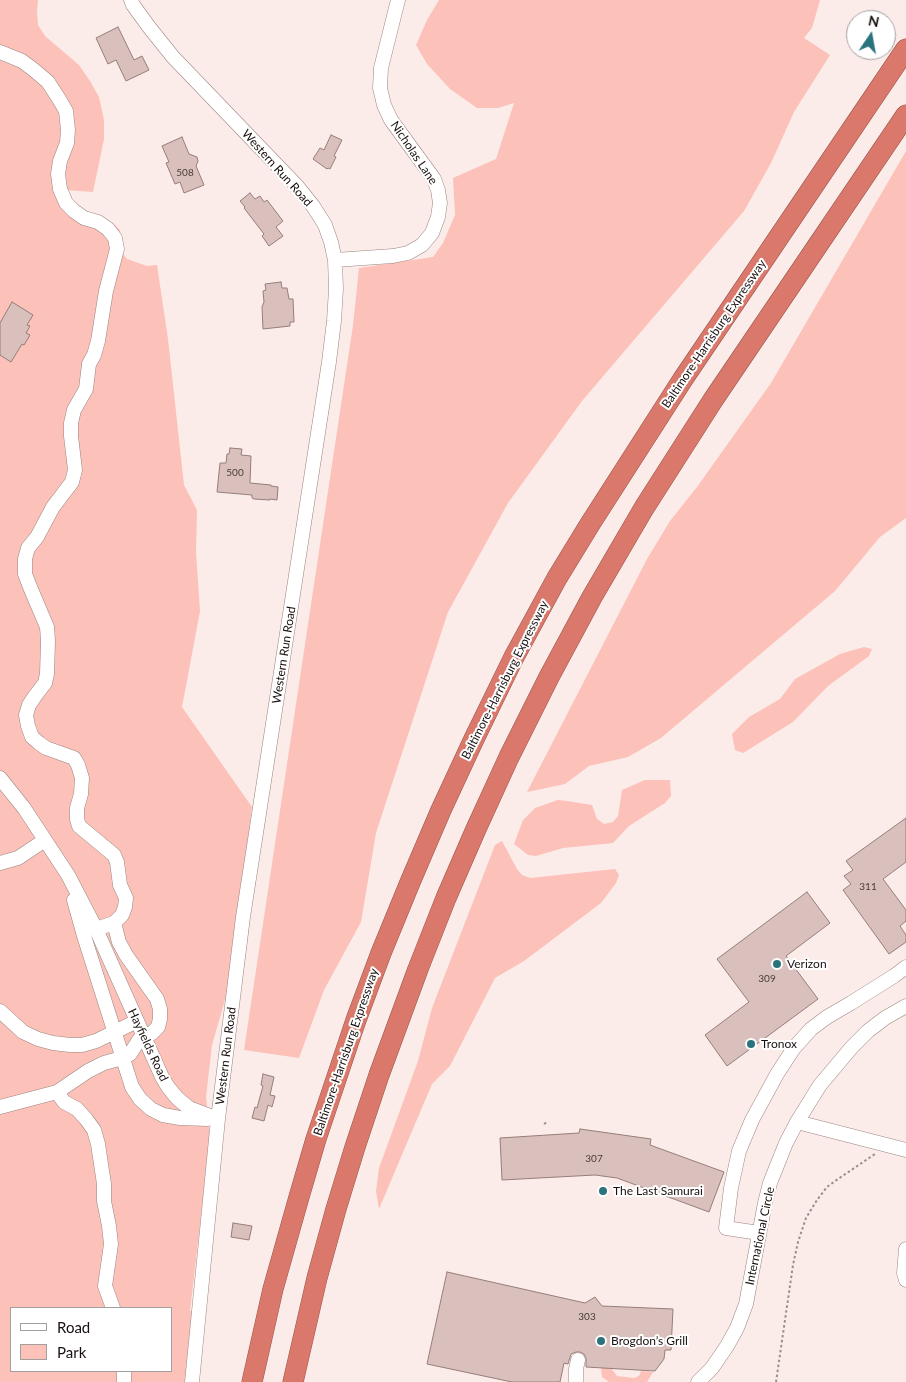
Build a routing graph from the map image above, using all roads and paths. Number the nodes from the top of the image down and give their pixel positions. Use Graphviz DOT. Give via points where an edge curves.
graph roads {
  1 [pos="131,0"];
  2 [pos="398,0"];
  3 [pos="906,49"];
  4 [pos="0,52"];
  5 [pos="906,115"];
  6 [pos="335,260"];
  7 [pos="0,778"];
  8 [pos="45,840"];
  9 [pos="0,863"];
  10 [pos="68,875"];
  11 [pos="114,923"];
  12 [pos="96,929"];
  13 [pos="906,967"];
  14 [pos="906,1006"];
  15 [pos="0,1011"];
  16 [pos="137,1021"];
  17 [pos="114,1032"];
  18 [pos="144,1037"];
  19 [pos="122,1058"];
  20 [pos="56,1092"];
  21 [pos="0,1107"];
  22 [pos="218,1119"];
  23 [pos="547,1122"];
  24 [pos="797,1122"];
  25 [pos="544,1124"];
  26 [pos="884,1145"];
  27 [pos="906,1150"];
  28 [pos="759,1233"];
  29 [pos="906,1249"];
  30 [pos="906,1280"];
  31 [pos="113,1307"];
  32 [pos="578,1360"];
  33 [pos="192,1382"];
  34 [pos="252,1382"];
  35 [pos="293,1382"];
  36 [pos="576,1382"];
  37 [pos="698,1382"];
  38 [pos="776,1382"];
  1 -- 6 [label="street, Western Run Road" via="172,57 313,206 325,225"];
  2 -- 6 [label="street, Nicholas Lane" via="381,68 380,88 391,120 434,179 440,203 438,217 422,245 408,253"];
  3 -- 34 [label="highway, Baltimore-Harrisburg Expressway" via="683,379 590,524 519,648 474,739 411,880 356,1020 298,1197"];
  4 -- 11 [label="street" via="34,70 59,98 66,112 68,130 58,174 60,189 74,211 108,229 115,238 117,249 98,341 88,364 86,389 74,410 71,423 76,470 72,482 28,548 25,559 25,574 47,626 48,641 48,674 29,705 26,715 28,726 32,737 39,743 74,758 78,765 82,778 77,814 79,826 114,855 126,898 122,915"];
  5 -- 35 [label="highway" via="644,508 592,597 510,757 446,898 379,1075 336,1209"];
  6 -- 22 [label="street, Western Run Road" via="336,289 329,362 244,916"];
  7 -- 8 [label="street, Hayfields Road"];
  8 -- 9 [label="street" via="18,858"];
  8 -- 10 [label="street, Hayfields Road"];
  10 -- 12 [label="street, Hayfields Road"];
  10 -- 17 [label="street, Hayfields Road"];
  11 -- 12 [label="street"];
  11 -- 18 [label="street" via="126,955 158,1000 158,1027"];
  12 -- 16 [label="street, Hayfields Road"];
  13 -- 28 [label="street" via="811,1030 777,1074 739,1151 726,1228"];
  14 -- 24 [label="street, International Circle" via="885,1018 852,1047 820,1085"];
  15 -- 17 [label="street" via="23,1032 53,1043 82,1045"];
  16 -- 17 [label="street"];
  16 -- 18 [label="street, Hayfields Road"];
  17 -- 19 [label="street, Hayfields Road"];
  18 -- 19 [label="street" via="138,1040 130,1054"];
  18 -- 22 [label="street, Hayfields Road" via="162,1077 177,1098 189,1108"];
  19 -- 20 [label="street" via="88,1071"];
  19 -- 22 [label="street, Hayfields Road" via="132,1087 151,1109 180,1118"];
  20 -- 21 [label="street"];
  20 -- 31 [label="street" via="86,1119 98,1144 111,1244 105,1286"];
  22 -- 33 [label="street, Western Run Road"];
  23 -- 25 [label="path"];
  24 -- 26 [label="street"];
  24 -- 28 [label="street, International Circle" via="770,1183"];
  26 -- 27 [label="street"];
  26 -- 38 [label="path" via="827,1187 806,1218 793,1265"];
  28 -- 37 [label="street, International Circle" via="746,1304 726,1346"];
  29 -- 30 [label="street"];
  32 -- 36 [label="street"];
}
